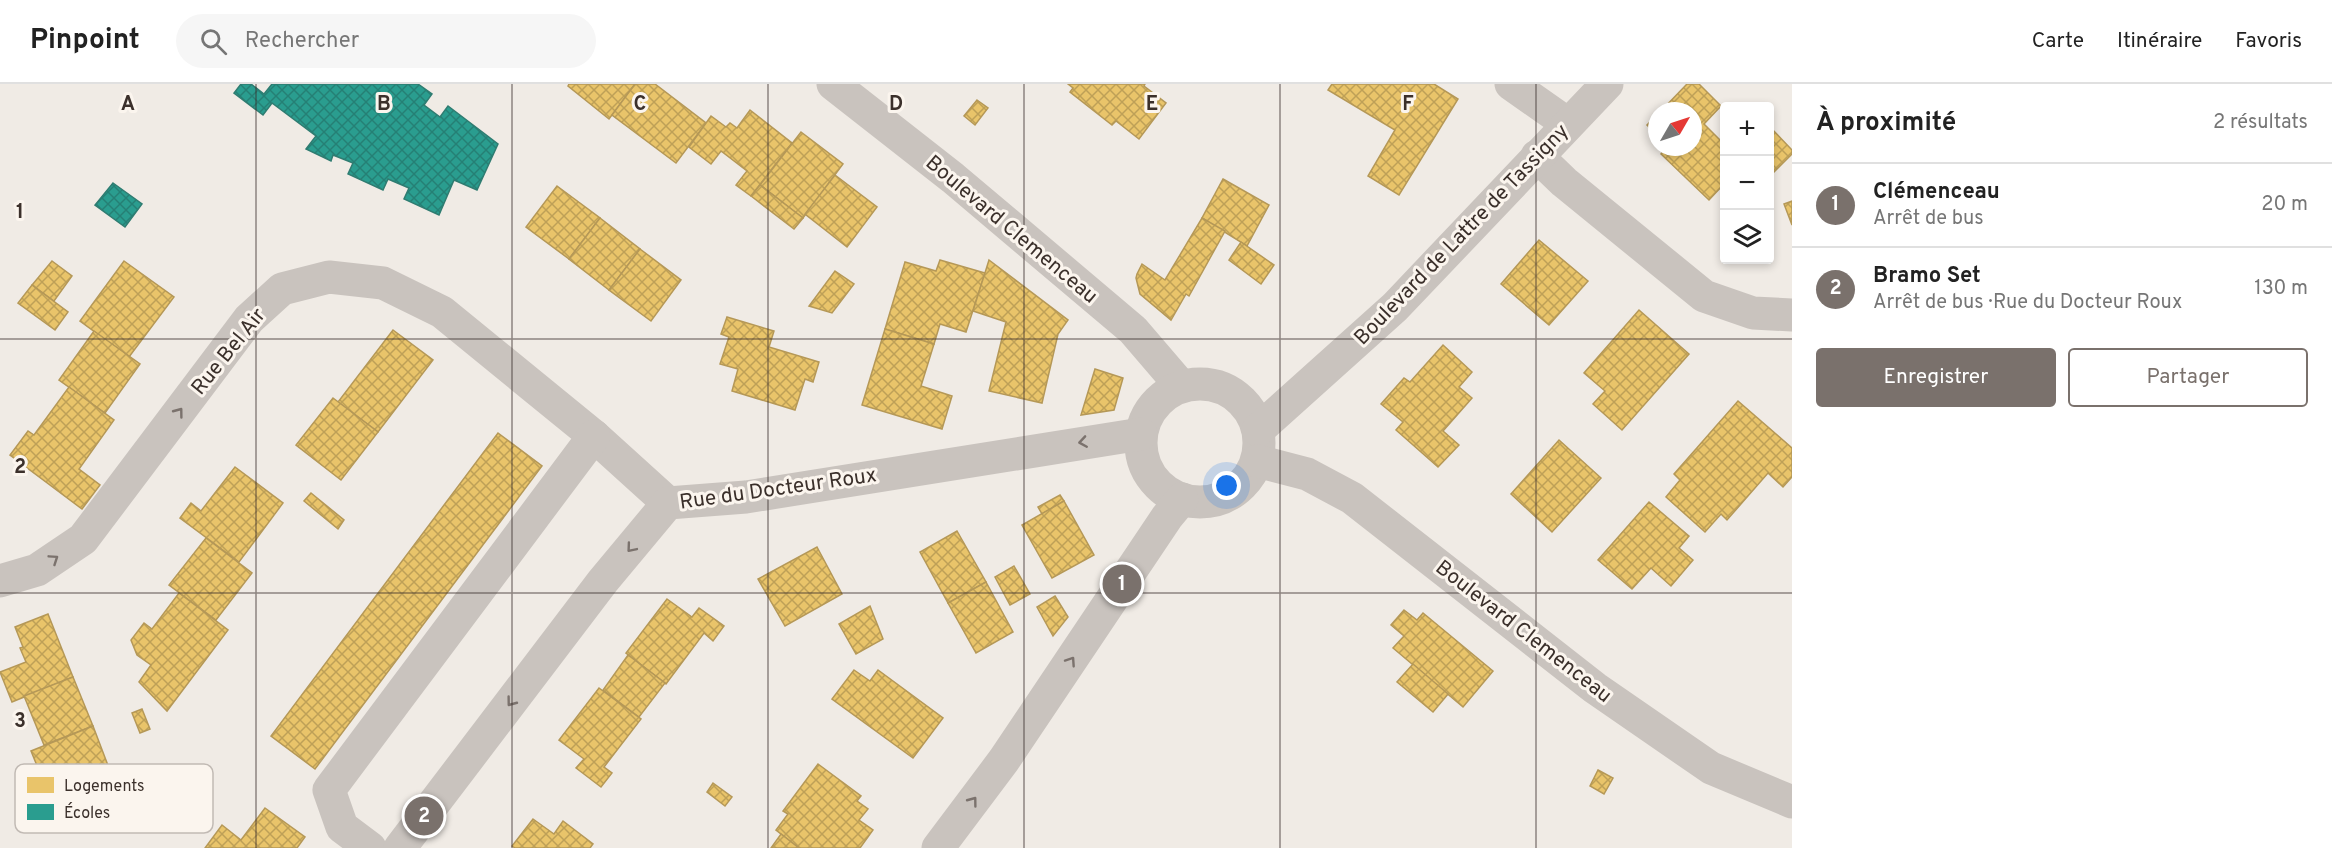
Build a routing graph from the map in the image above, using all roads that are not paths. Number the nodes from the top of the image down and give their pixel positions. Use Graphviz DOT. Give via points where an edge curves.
graph roads {
  1 [pos="832,84"];
  2 [pos="1511,84"];
  3 [pos="1607,84"];
  4 [pos="1568,124"];
  5 [pos="1537,156"];
  6 [pos="1792,315"];
  7 [pos="1181,386"];
  8 [pos="1141,434"];
  9 [pos="594,436"];
  10 [pos="1257,446"];
  11 [pos="1182,499"];
  12 [pos="668,503"];
  13 [pos="0,581"];
  14 [pos="1792,802"];
  15 [pos="370,848"];
  16 [pos="400,848"];
  17 [pos="938,848"];
  1 -- 7 [label="street, Boulevard Clemenceau" via="953,178 1133,330"];
  2 -- 4 [label="street"];
  3 -- 4 [label="street, Boulevard de Lattre de Tassigny"];
  4 -- 5 [label="street, Boulevard de Lattre de Tassigny"];
  5 -- 6 [label="street" via="1704,296 1753,313"];
  5 -- 10 [label="street, Boulevard de Lattre de Tassigny" via="1395,308"];
  7 -- 8 [label="street" via="1162,396 1148,413"];
  7 -- 10 [label="street" via="1201,382 1238,396 1251,411"];
  8 -- 11 [label="street" via="1142,454 1149,473 1163,489"];
  8 -- 12 [label="street, Rue du Docteur Roux, one-way" via="746,497"];
  9 -- 12 [label="street, Rue Bel Air"];
  13 -- 9 [label="street, Rue Bel Air, one-way" via="38,570 83,539 249,319 282,289 329,277 383,284 442,312"];
  9 -- 15 [label="street" via="329,790 342,827"];
  10 -- 11 [label="street" via="1240,487 1212,501"];
  10 -- 14 [label="street, Boulevard Clemenceau" via="1352,498 1595,688 1711,768"];
  17 -- 11 [label="street, one-way" via="1004,759"];
  12 -- 16 [label="street, Rue du Docteur Roux, one-way" via="603,581"];
}
